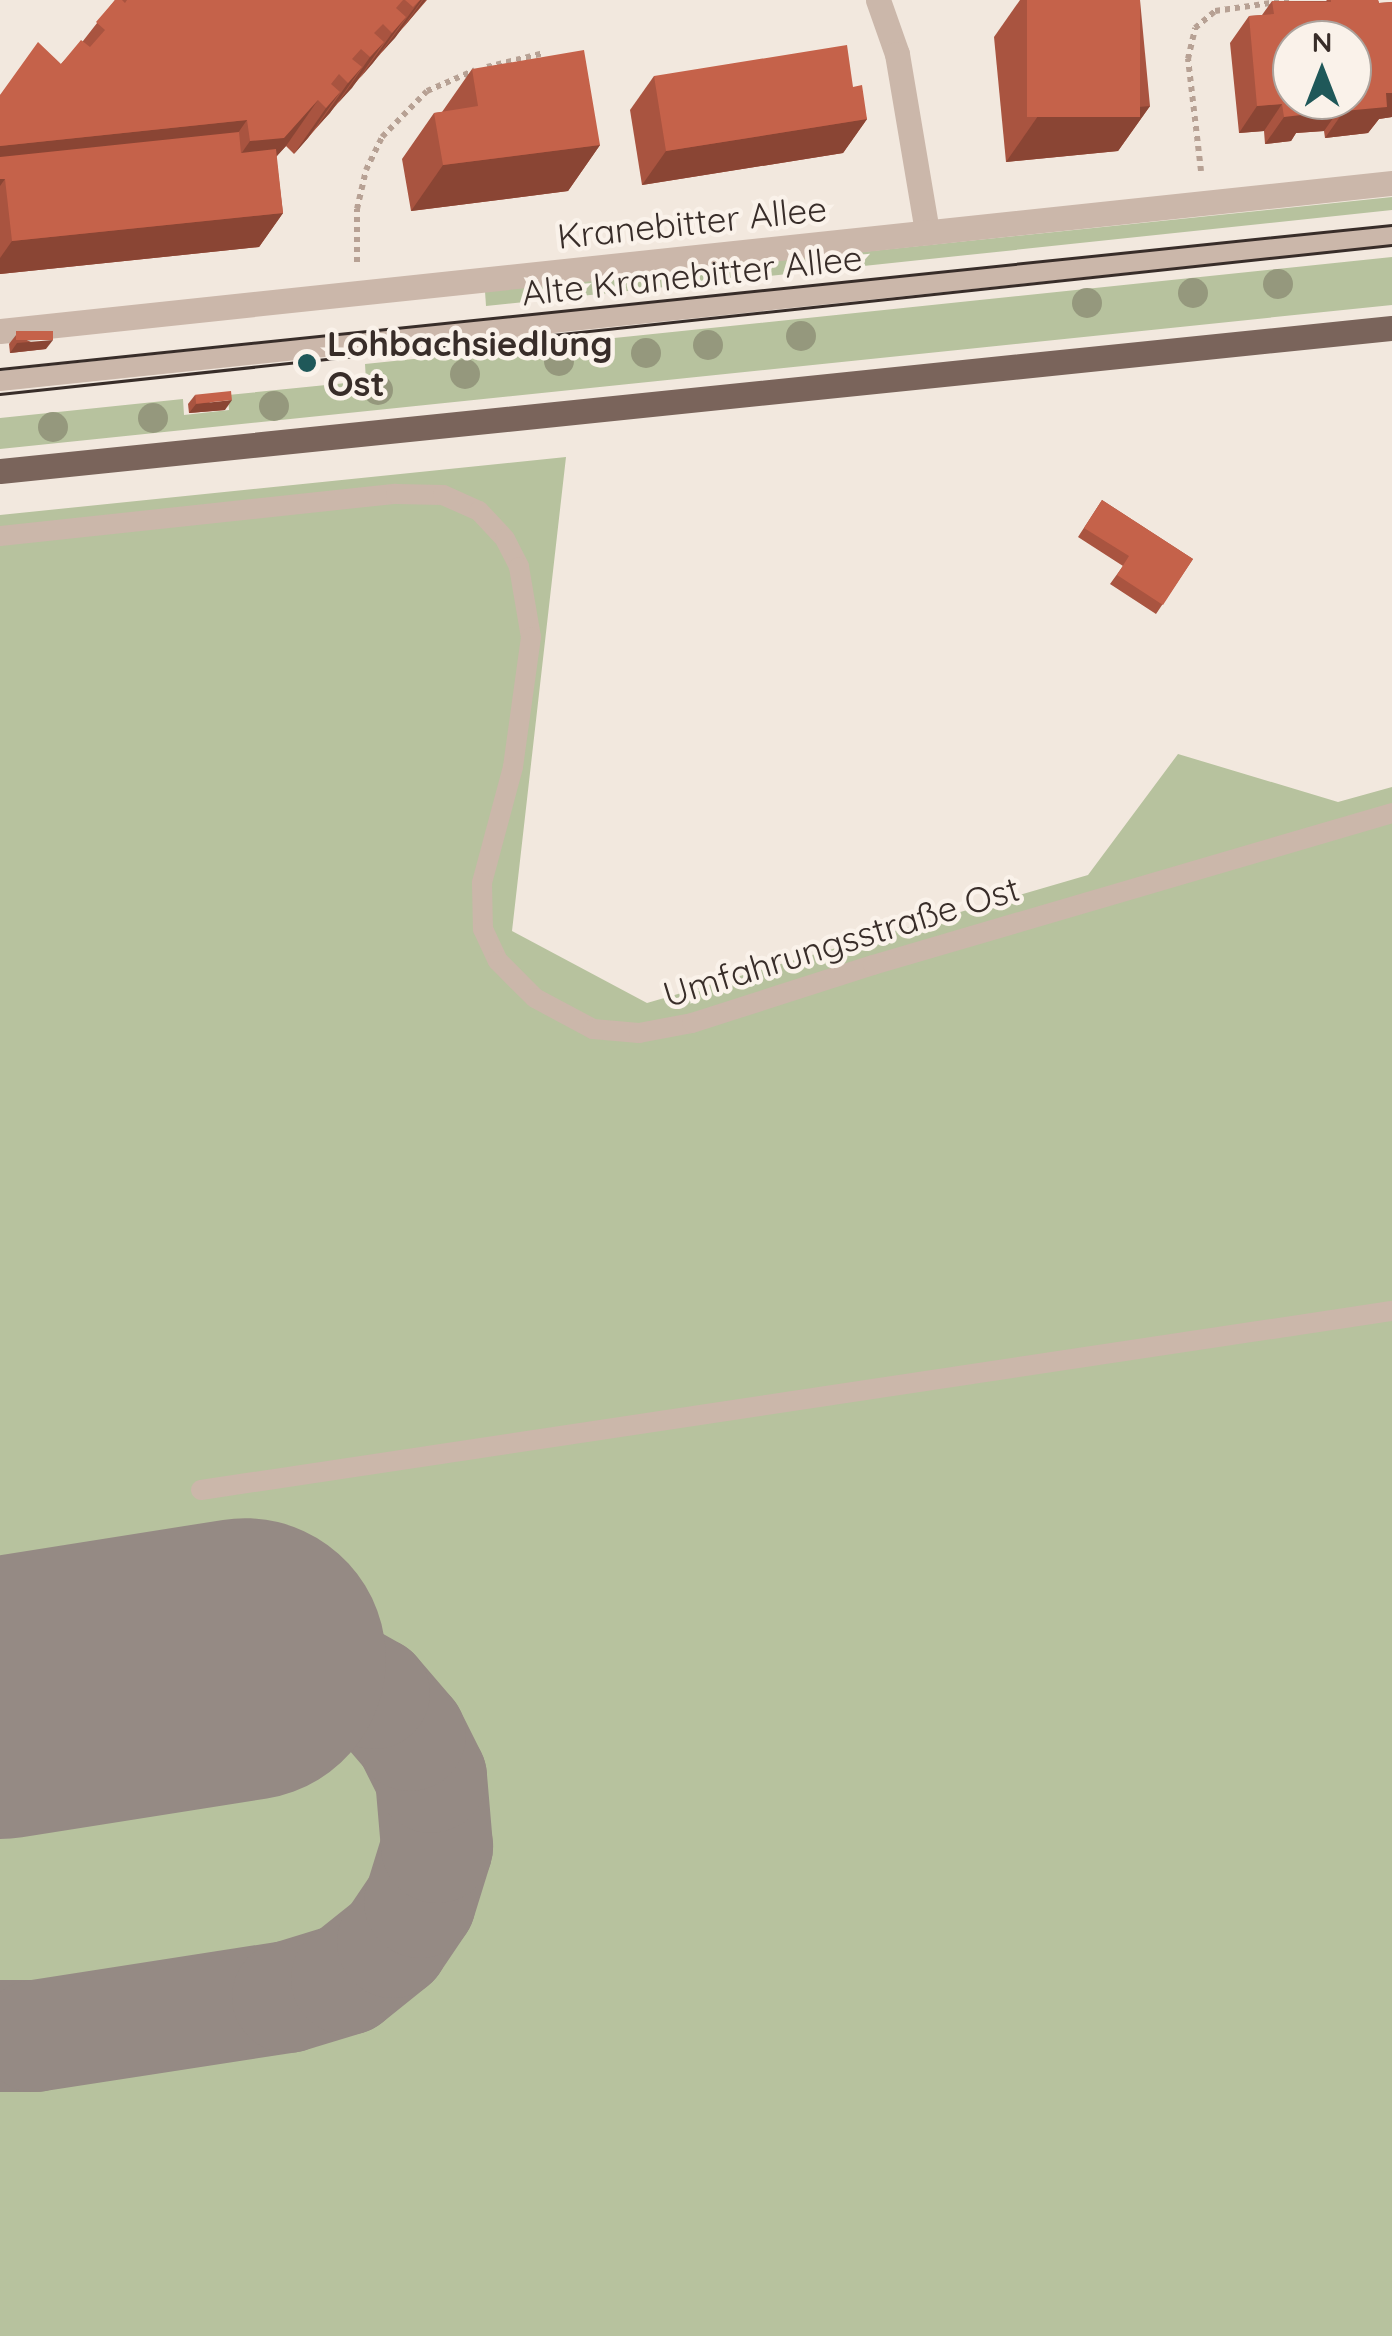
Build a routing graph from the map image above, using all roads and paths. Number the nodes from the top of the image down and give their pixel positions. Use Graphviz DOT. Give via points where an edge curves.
graph roads {
  1 [pos="878,0"];
  2 [pos="1291,0"];
  3 [pos="544,53"];
  4 [pos="1392,182"];
  5 [pos="1204,202"];
  6 [pos="927,232"];
  7 [pos="1392,235"];
  8 [pos="359,292"];
  9 [pos="1392,328"];
  10 [pos="0,331"];
  11 [pos="0,381"];
  12 [pos="0,471"];
  13 [pos="0,536"];
  14 [pos="1392,813"];
  15 [pos="1392,1311"];
  16 [pos="201,1490"];
  1 -- 6 [label="street" via="896,54"];
  2 -- 5 [label="path" via="1215,11 1190,37"];
  3 -- 8 [label="path" via="456,75 394,121 374,151 361,190"];
  4 -- 5 [label="street, Kranebitter Allee"];
  5 -- 6 [label="street, Kranebitter Allee"];
  6 -- 8 [label="street, Kranebitter Allee"];
  7 -- 11 [label="lane, Alte Kranebitter Allee"];
  8 -- 10 [label="street, Kranebitter Allee"];
  9 -- 12 [label="main road"];
  13 -- 14 [label="lane, Umfahrungsstraße Ost" via="423,492 479,511 505,538 519,567 531,637 513,767 482,883 483,929 498,961 536,998 593,1029 639,1033 692,1023"];
  15 -- 16 [label="lane"];
}
